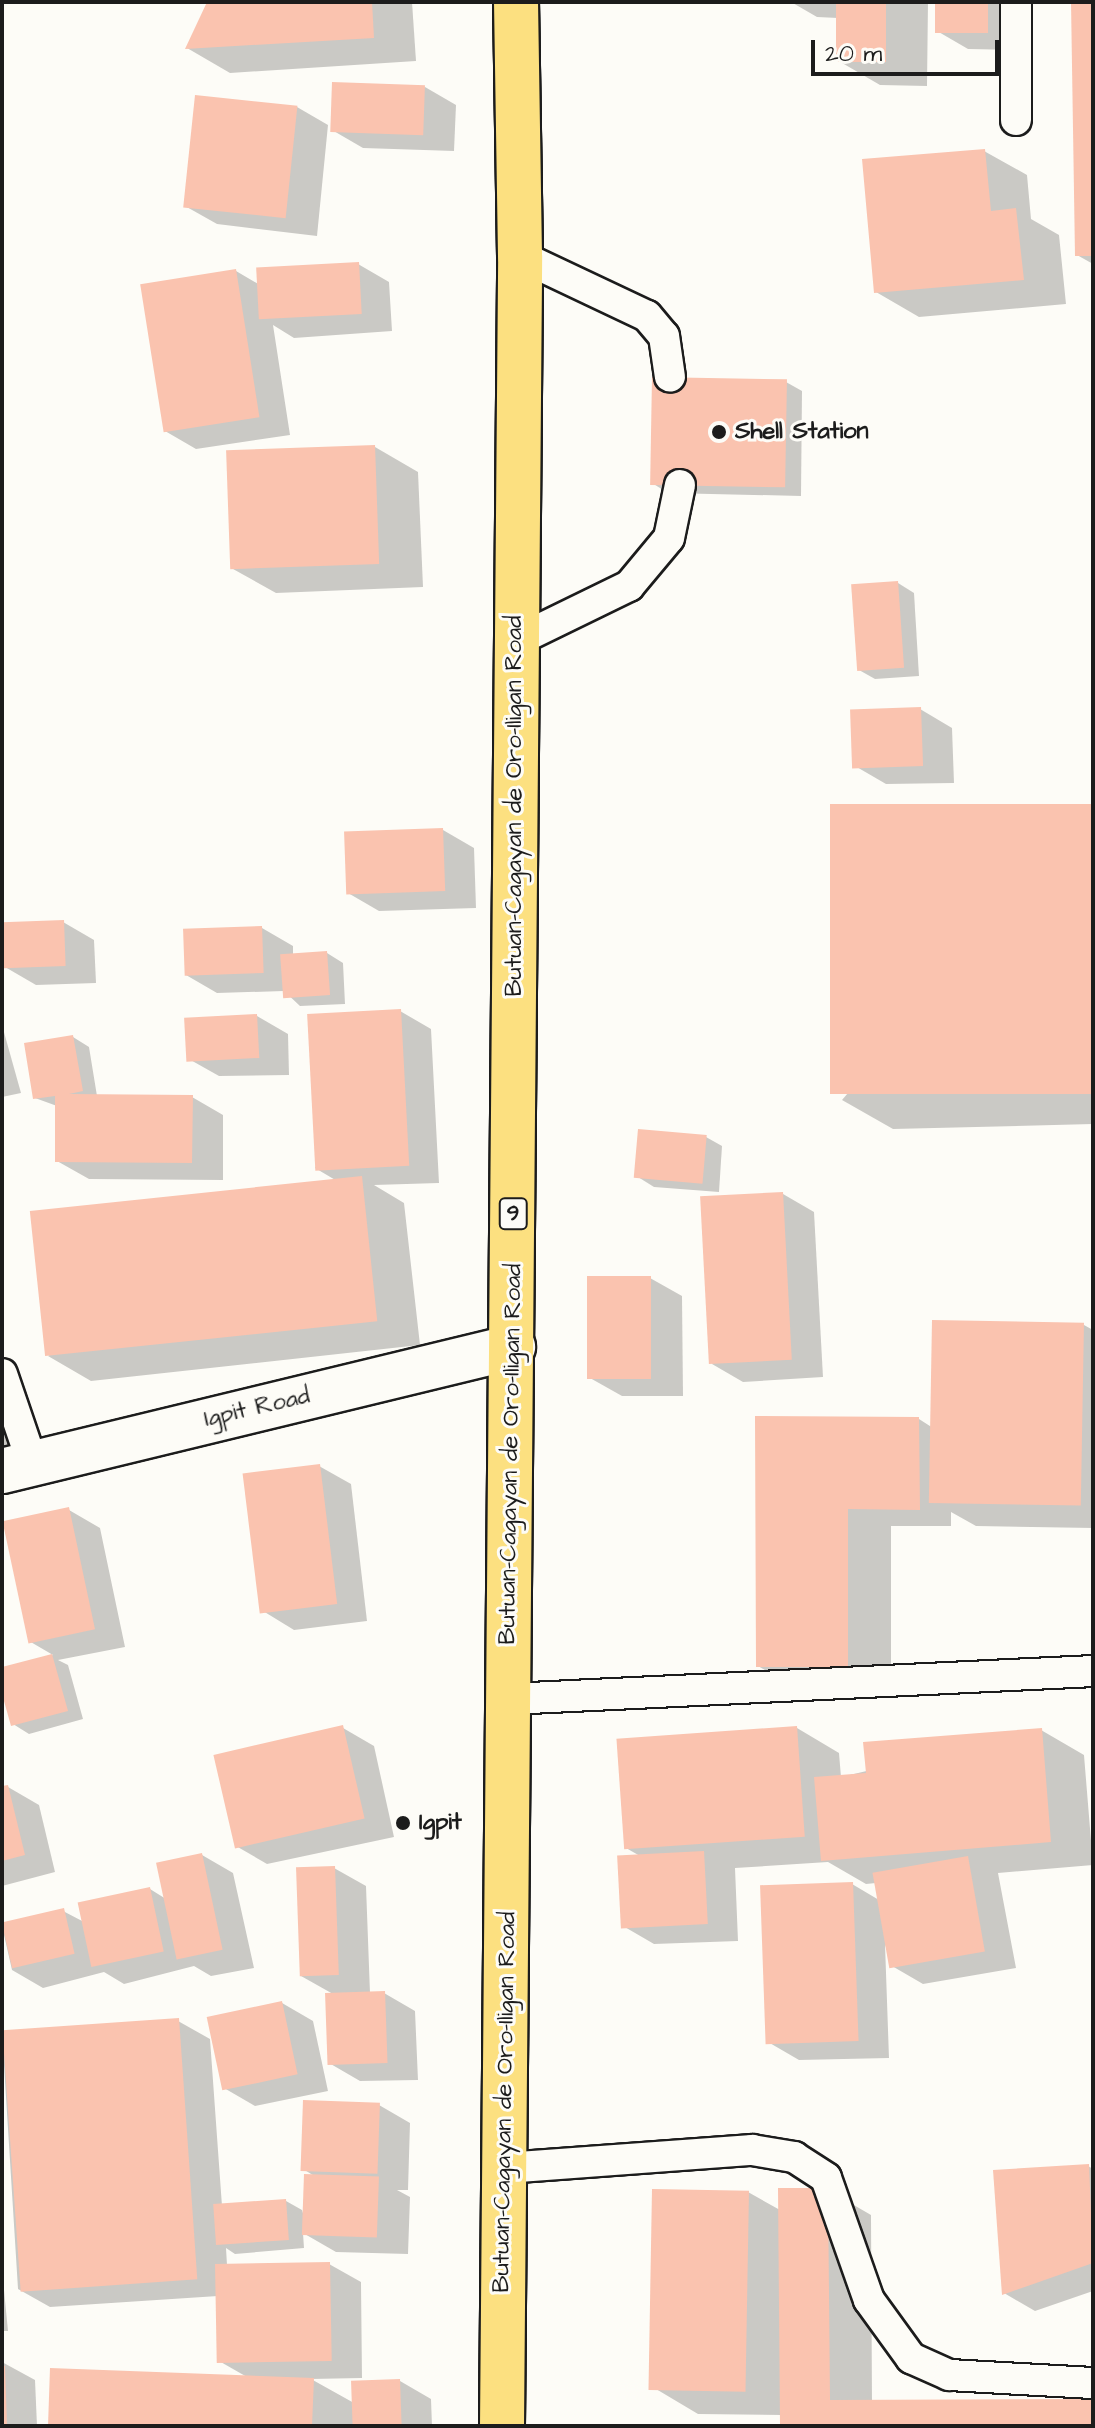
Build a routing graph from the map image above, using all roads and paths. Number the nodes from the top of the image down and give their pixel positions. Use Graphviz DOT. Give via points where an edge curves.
graph roads {
  1 [pos="516,2"];
  2 [pos="1016,2"];
  3 [pos="1016,120"];
  4 [pos="520,256"];
  5 [pos="670,377"];
  6 [pos="680,485"];
  7 [pos="516,641"];
  8 [pos="513,1347"];
  9 [pos="2,1374"];
  10 [pos="17,1467"];
  11 [pos="1093,1671"];
  12 [pos="509,1699"];
  13 [pos="505,2168"];
  14 [pos="1093,2383"];
  15 [pos="502,2426"];
  1 -- 4 [label="highway, Butuan-Cagayan de Oro-Iligan Road / 9"];
  2 -- 3 [label="lane"];
  4 -- 5 [label="lane" via="647,316 664,336"];
  4 -- 7 [label="highway, Butuan-Cagayan de Oro-Iligan Road / 9"];
  6 -- 7 [label="lane" via="669,538 629,586"];
  7 -- 8 [label="highway, Butuan-Cagayan de Oro-Iligan Road / 9"];
  8 -- 10 [label="street, Igpit Road"];
  8 -- 12 [label="highway, Butuan-Cagayan de Oro-Iligan Road / 9"];
  9 -- 10 [label="lane"];
  11 -- 12 [label="lane"];
  12 -- 13 [label="highway, Butuan-Cagayan de Oro-Iligan Road / 9"];
  13 -- 14 [label="lane" via="752,2150 794,2157 826,2178 869,2300 911,2358 949,2375"];
  13 -- 15 [label="highway, Butuan-Cagayan de Oro-Iligan Road / 9"];
}
